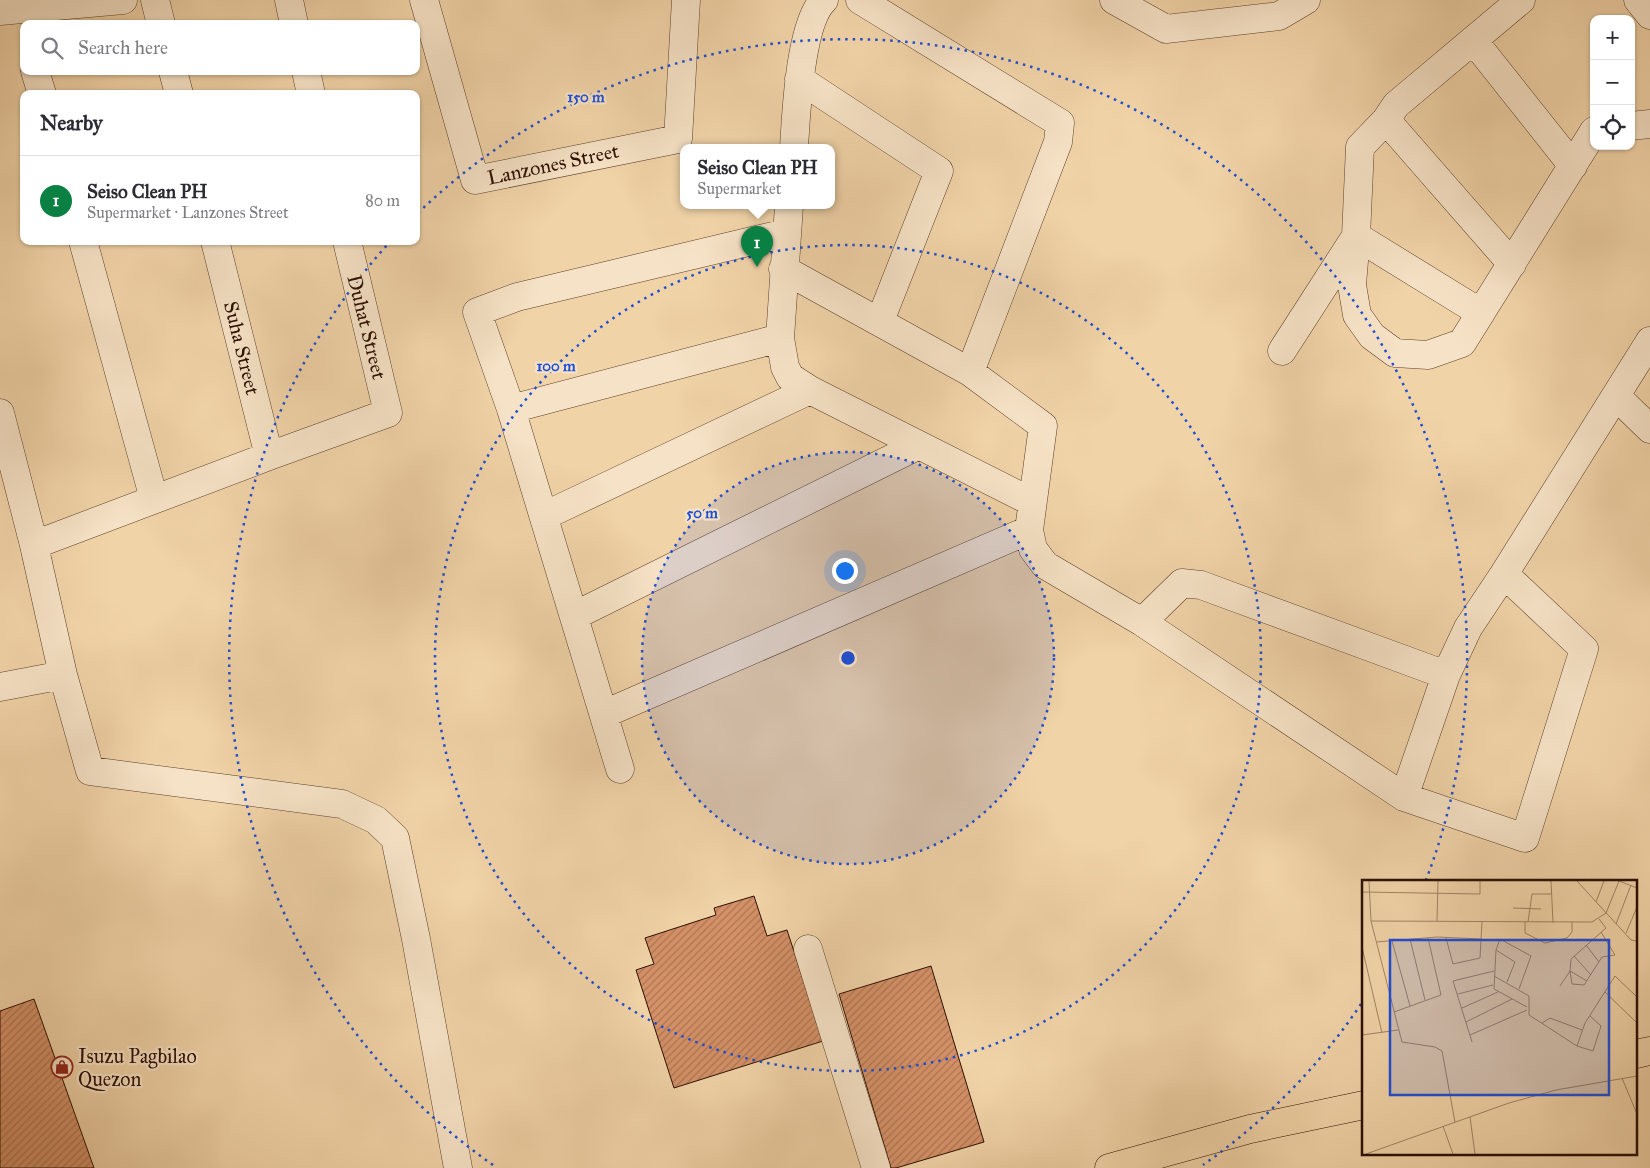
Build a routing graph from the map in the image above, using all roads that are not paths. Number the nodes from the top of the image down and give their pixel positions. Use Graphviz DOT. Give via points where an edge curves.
graph roads {
  1 [pos="123,0"];
  2 [pos="155,0"];
  3 [pos="289,0"];
  4 [pos="424,0"];
  5 [pos="686,0"];
  6 [pos="824,0"];
  7 [pos="860,0"];
  8 [pos="1114,0"];
  9 [pos="1306,0"];
  10 [pos="1521,0"];
  11 [pos="1638,0"];
  12 [pos="1650,15"];
  13 [pos="14,17"];
  14 [pos="160,20"];
  15 [pos="293,20"];
  16 [pos="1473,40"];
  17 [pos="36,75"];
  18 [pos="174,75"];
  19 [pos="307,75"];
  20 [pos="799,79"];
  21 [pos="41,90"];
  22 [pos="177,90"];
  23 [pos="310,90"];
  24 [pos="1386,120"];
  25 [pos="1650,124"];
  26 [pos="1635,126"];
  27 [pos="1590,138"];
  28 [pos="794,144"];
  29 [pos="1573,166"];
  30 [pos="789,209"];
  31 [pos="786,233"];
  32 [pos="1356,236"];
  33 [pos="84,245"];
  34 [pos="216,245"];
  35 [pos="348,245"];
  36 [pos="1512,264"];
  37 [pos="783,269"];
  38 [pos="1481,313"];
  39 [pos="880,321"];
  40 [pos="780,338"];
  41 [pos="1650,341"];
  42 [pos="1282,351"];
  43 [pos="970,372"];
  44 [pos="810,390"];
  45 [pos="1616,396"];
  46 [pos="511,409"];
  47 [pos="0,412"];
  48 [pos="1650,429"];
  49 [pos="919,446"];
  50 [pos="269,456"];
  51 [pos="154,499"];
  52 [pos="1032,502"];
  53 [pos="544,516"];
  54 [pos="1028,530"];
  55 [pos="34,545"];
  56 [pos="1504,574"];
  57 [pos="574,616"];
  58 [pos="1142,622"];
  59 [pos="62,675"];
  60 [pos="1446,675"];
  61 [pos="0,687"];
  62 [pos="604,714"];
  63 [pos="620,769"];
  64 [pos="1404,797"];
  65 [pos="808,949"];
  66 [pos="1362,1105"];
  67 [pos="458,1168"];
  68 [pos="876,1168"];
  69 [pos="1109,1168"];
  1 -- 13 [label="street"];
  2 -- 14 [label="street"];
  3 -- 15 [label="street"];
  4 -- 5 [label="street, Lanzones Street" via="475,180 678,139"];
  6 -- 20 [label="street" via="810,25"];
  7 -- 43 [label="street" via="1060,123 1058,142"];
  8 -- 9 [label="street" via="1166,29 1279,16"];
  10 -- 16 [label="street"];
  11 -- 12 [label="street"];
  16 -- 24 [label="street" via="1396,105"];
  16 -- 29 [label="street"];
  17 -- 21 [label="street"];
  18 -- 22 [label="street"];
  19 -- 23 [label="street"];
  20 -- 28 [label="street"];
  20 -- 39 [label="street" via="939,171"];
  24 -- 32 [label="street" via="1360,146"];
  24 -- 36 [label="street"];
  25 -- 26 [label="street"];
  27 -- 29 [label="street"];
  29 -- 36 [label="street"];
  30 -- 31 [label="street"];
  31 -- 37 [label="street"];
  31 -- 46 [label="street" via="517,297 477,312"];
  32 -- 38 [label="street"];
  32 -- 38 [label="street" via="1352,285 1357,315 1372,336 1395,353 1428,355 1462,343"];
  32 -- 42 [label="street"];
  33 -- 51 [label="street"];
  34 -- 50 [label="street, Suha Street"];
  35 -- 50 [label="street, Duhat Street" via="388,413"];
  36 -- 38 [label="street"];
  37 -- 39 [label="street"];
  37 -- 40 [label="street"];
  39 -- 43 [label="street"];
  40 -- 44 [label="street" via="790,377"];
  40 -- 46 [label="street"];
  41 -- 45 [label="street"];
  43 -- 52 [label="street" via="1043,426"];
  44 -- 49 [label="street"];
  44 -- 53 [label="street"];
  45 -- 48 [label="street"];
  45 -- 56 [label="street"];
  46 -- 53 [label="street"];
  47 -- 55 [label="street"];
  49 -- 52 [label="street"];
  49 -- 57 [label="street"];
  50 -- 51 [label="street"];
  51 -- 55 [label="street"];
  52 -- 54 [label="street"];
  53 -- 57 [label="street"];
  54 -- 58 [label="street" via="1033,549 1046,565"];
  54 -- 62 [label="street"];
  55 -- 59 [label="street"];
  56 -- 60 [label="street" via="1468,628"];
  56 -- 64 [label="street" via="1584,649 1525,838"];
  57 -- 62 [label="street"];
  58 -- 60 [label="street" via="1182,583 1201,585"];
  58 -- 64 [label="street"];
  59 -- 61 [label="street"];
  59 -- 67 [label="street" via="90,771 342,804 376,820 395,838"];
  60 -- 64 [label="street"];
  62 -- 63 [label="street"];
  65 -- 68 [label="street"];
  66 -- 69 [label="main road" via="1250,1129"];
}
